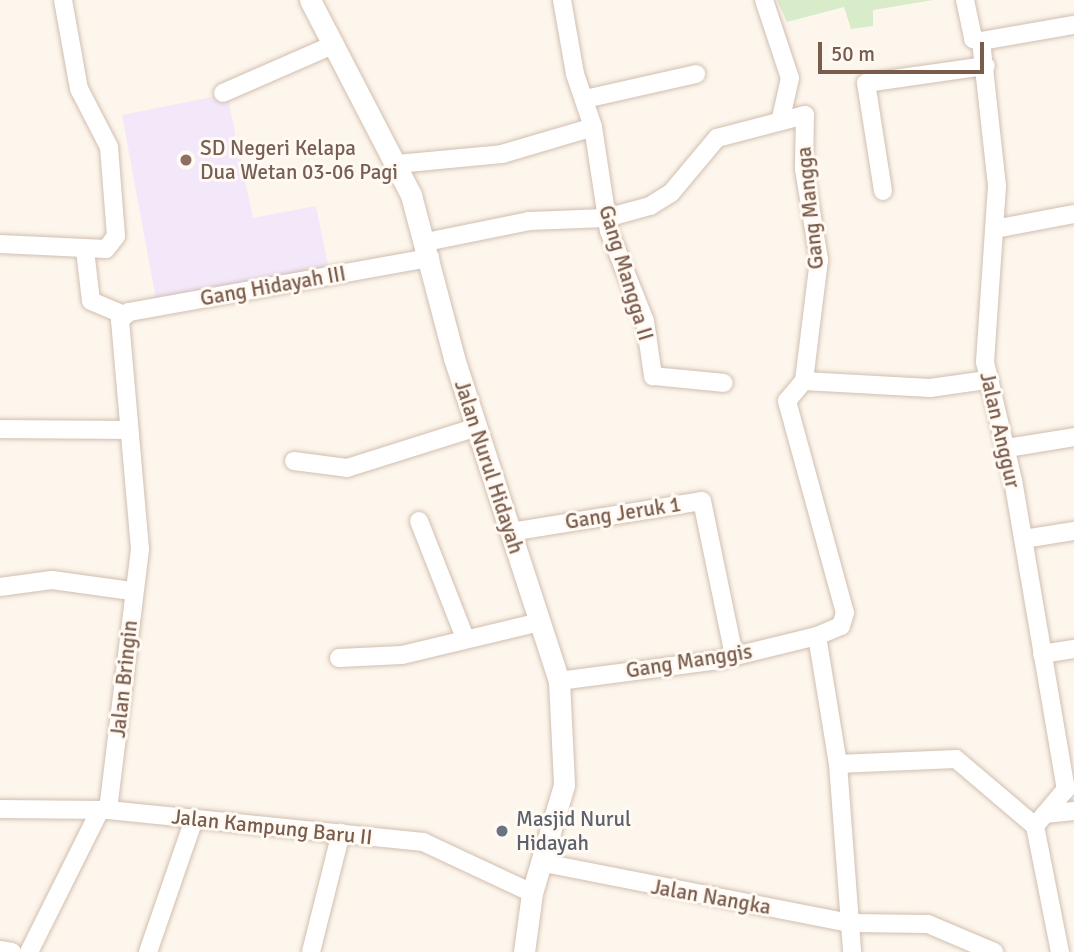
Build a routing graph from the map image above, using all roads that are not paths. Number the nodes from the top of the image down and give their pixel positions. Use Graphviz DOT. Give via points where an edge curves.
graph roads {
  1 [pos="63,0"];
  2 [pos="310,0"];
  3 [pos="562,0"];
  4 [pos="764,0"];
  5 [pos="965,0"];
  6 [pos="1074,26"];
  7 [pos="981,41"];
  8 [pos="335,44"];
  9 [pos="986,66"];
  10 [pos="696,75"];
  11 [pos="223,93"];
  12 [pos="585,99"];
  13 [pos="782,118"];
  14 [pos="593,127"];
  15 [pos="397,164"];
  16 [pos="883,191"];
  17 [pos="1074,214"];
  18 [pos="606,218"];
  19 [pos="995,229"];
  20 [pos="0,244"];
  21 [pos="85,250"];
  22 [pos="428,250"];
  23 [pos="122,317"];
  24 [pos="987,380"];
  25 [pos="804,381"];
  26 [pos="724,383"];
  27 [pos="477,428"];
  28 [pos="0,429"];
  29 [pos="128,429"];
  30 [pos="1074,437"];
  31 [pos="1006,448"];
  32 [pos="294,461"];
  33 [pos="419,521"];
  34 [pos="1074,531"];
  35 [pos="510,532"];
  36 [pos="1024,539"];
  37 [pos="0,587"];
  38 [pos="131,591"];
  39 [pos="540,622"];
  40 [pos="817,636"];
  41 [pos="465,638"];
  42 [pos="1074,649"];
  43 [pos="1042,654"];
  44 [pos="734,656"];
  45 [pos="339,658"];
  46 [pos="559,681"];
  47 [pos="838,764"];
  48 [pos="0,809"];
  49 [pos="104,810"];
  50 [pos="1074,811"];
  51 [pos="194,819"];
  52 [pos="1040,820"];
  53 [pos="341,833"];
  54 [pos="544,863"];
  55 [pos="532,892"];
  56 [pos="850,923"];
  57 [pos="0,950"];
  58 [pos="12,952"];
  59 [pos="29,952"];
  60 [pos="148,952"];
  61 [pos="311,952"];
  62 [pos="524,952"];
  63 [pos="852,952"];
  64 [pos="994,952"];
  65 [pos="1060,952"];
  1 -- 21 [label="street" via="79,89 109,147 116,236 106,248"];
  2 -- 8 [label="street, Jalan Nurul Hidayah"];
  3 -- 12 [label="street, Gang Mangga II"];
  4 -- 13 [label="street" via="790,78"];
  5 -- 7 [label="street, Jalan Anggur" via="973,39"];
  6 -- 7 [label="street"];
  7 -- 9 [label="street, Jalan Anggur"];
  8 -- 11 [label="street"];
  8 -- 15 [label="street, Jalan Nurul Hidayah"];
  9 -- 16 [label="street" via="866,83"];
  9 -- 19 [label="street, Jalan Anggur"];
  10 -- 12 [label="street"];
  12 -- 14 [label="street, Gang Mangga II"];
  13 -- 18 [label="street, Gang Mangga" via="717,138 662,200"];
  13 -- 25 [label="street, Gang Mangga" via="806,115 804,169 816,224 816,312"];
  14 -- 15 [label="street" via="502,154"];
  14 -- 18 [label="street, Gang Mangga II"];
  15 -- 22 [label="street, Jalan Nurul Hidayah"];
  17 -- 19 [label="street"];
  18 -- 22 [label="street, Gang Mangga" via="529,221"];
  18 -- 26 [label="street, Gang Mangga II" via="645,321 653,376"];
  19 -- 24 [label="street, Jalan Anggur"];
  20 -- 21 [label="street"];
  21 -- 23 [label="street" via="91,301"];
  22 -- 23 [label="street, Gang Hidayah III"];
  22 -- 27 [label="street, Jalan Nurul Hidayah"];
  23 -- 29 [label="street, Jalan Bringin"];
  24 -- 25 [label="street" via="930,388"];
  24 -- 31 [label="street, Jalan Anggur"];
  25 -- 40 [label="street, Gang Manggis" via="786,409 812,486 845,613 841,626"];
  27 -- 32 [label="street" via="347,468"];
  27 -- 35 [label="street, Jalan Nurul Hidayah"];
  28 -- 29 [label="street"];
  29 -- 38 [label="street, Jalan Bringin" via="140,549"];
  30 -- 31 [label="street"];
  31 -- 36 [label="street, Jalan Anggur"];
  33 -- 41 [label="street"];
  34 -- 36 [label="street"];
  35 -- 39 [label="street, Jalan Nurul Hidayah"];
  35 -- 44 [label="street, Gang Jeruk 1" via="702,501"];
  36 -- 43 [label="street, Jalan Anggur"];
  37 -- 38 [label="street" via="52,580"];
  38 -- 49 [label="street, Jalan Bringin"];
  39 -- 41 [label="street"];
  39 -- 46 [label="street, Jalan Nurul Hidayah"];
  40 -- 44 [label="street, Gang Manggis"];
  40 -- 47 [label="street"];
  41 -- 45 [label="street" via="402,655"];
  42 -- 43 [label="street"];
  43 -- 52 [label="street, Jalan Anggur" via="1066,789"];
  44 -- 46 [label="street, Gang Manggis"];
  46 -- 54 [label="street, Jalan Nurul Hidayah" via="564,785"];
  47 -- 52 [label="street" via="956,759"];
  47 -- 56 [label="street"];
  48 -- 49 [label="street, Jalan Kampung Baru II"];
  49 -- 51 [label="street, Jalan Kampung Baru II"];
  49 -- 59 [label="street"];
  50 -- 52 [label="street"];
  51 -- 53 [label="street, Jalan Kampung Baru II"];
  51 -- 60 [label="street"];
  52 -- 65 [label="street"];
  53 -- 55 [label="street, Jalan Kampung Baru II" via="423,842"];
  53 -- 61 [label="street"];
  54 -- 55 [label="street, Jalan Nurul Hidayah"];
  54 -- 56 [label="street, Jalan Nangka"];
  55 -- 62 [label="street, Jalan Nurul Hidayah"];
  56 -- 63 [label="street"];
  56 -- 64 [label="street, Jalan Nangka" via="928,924"];
  57 -- 58 [label="street"];
}
